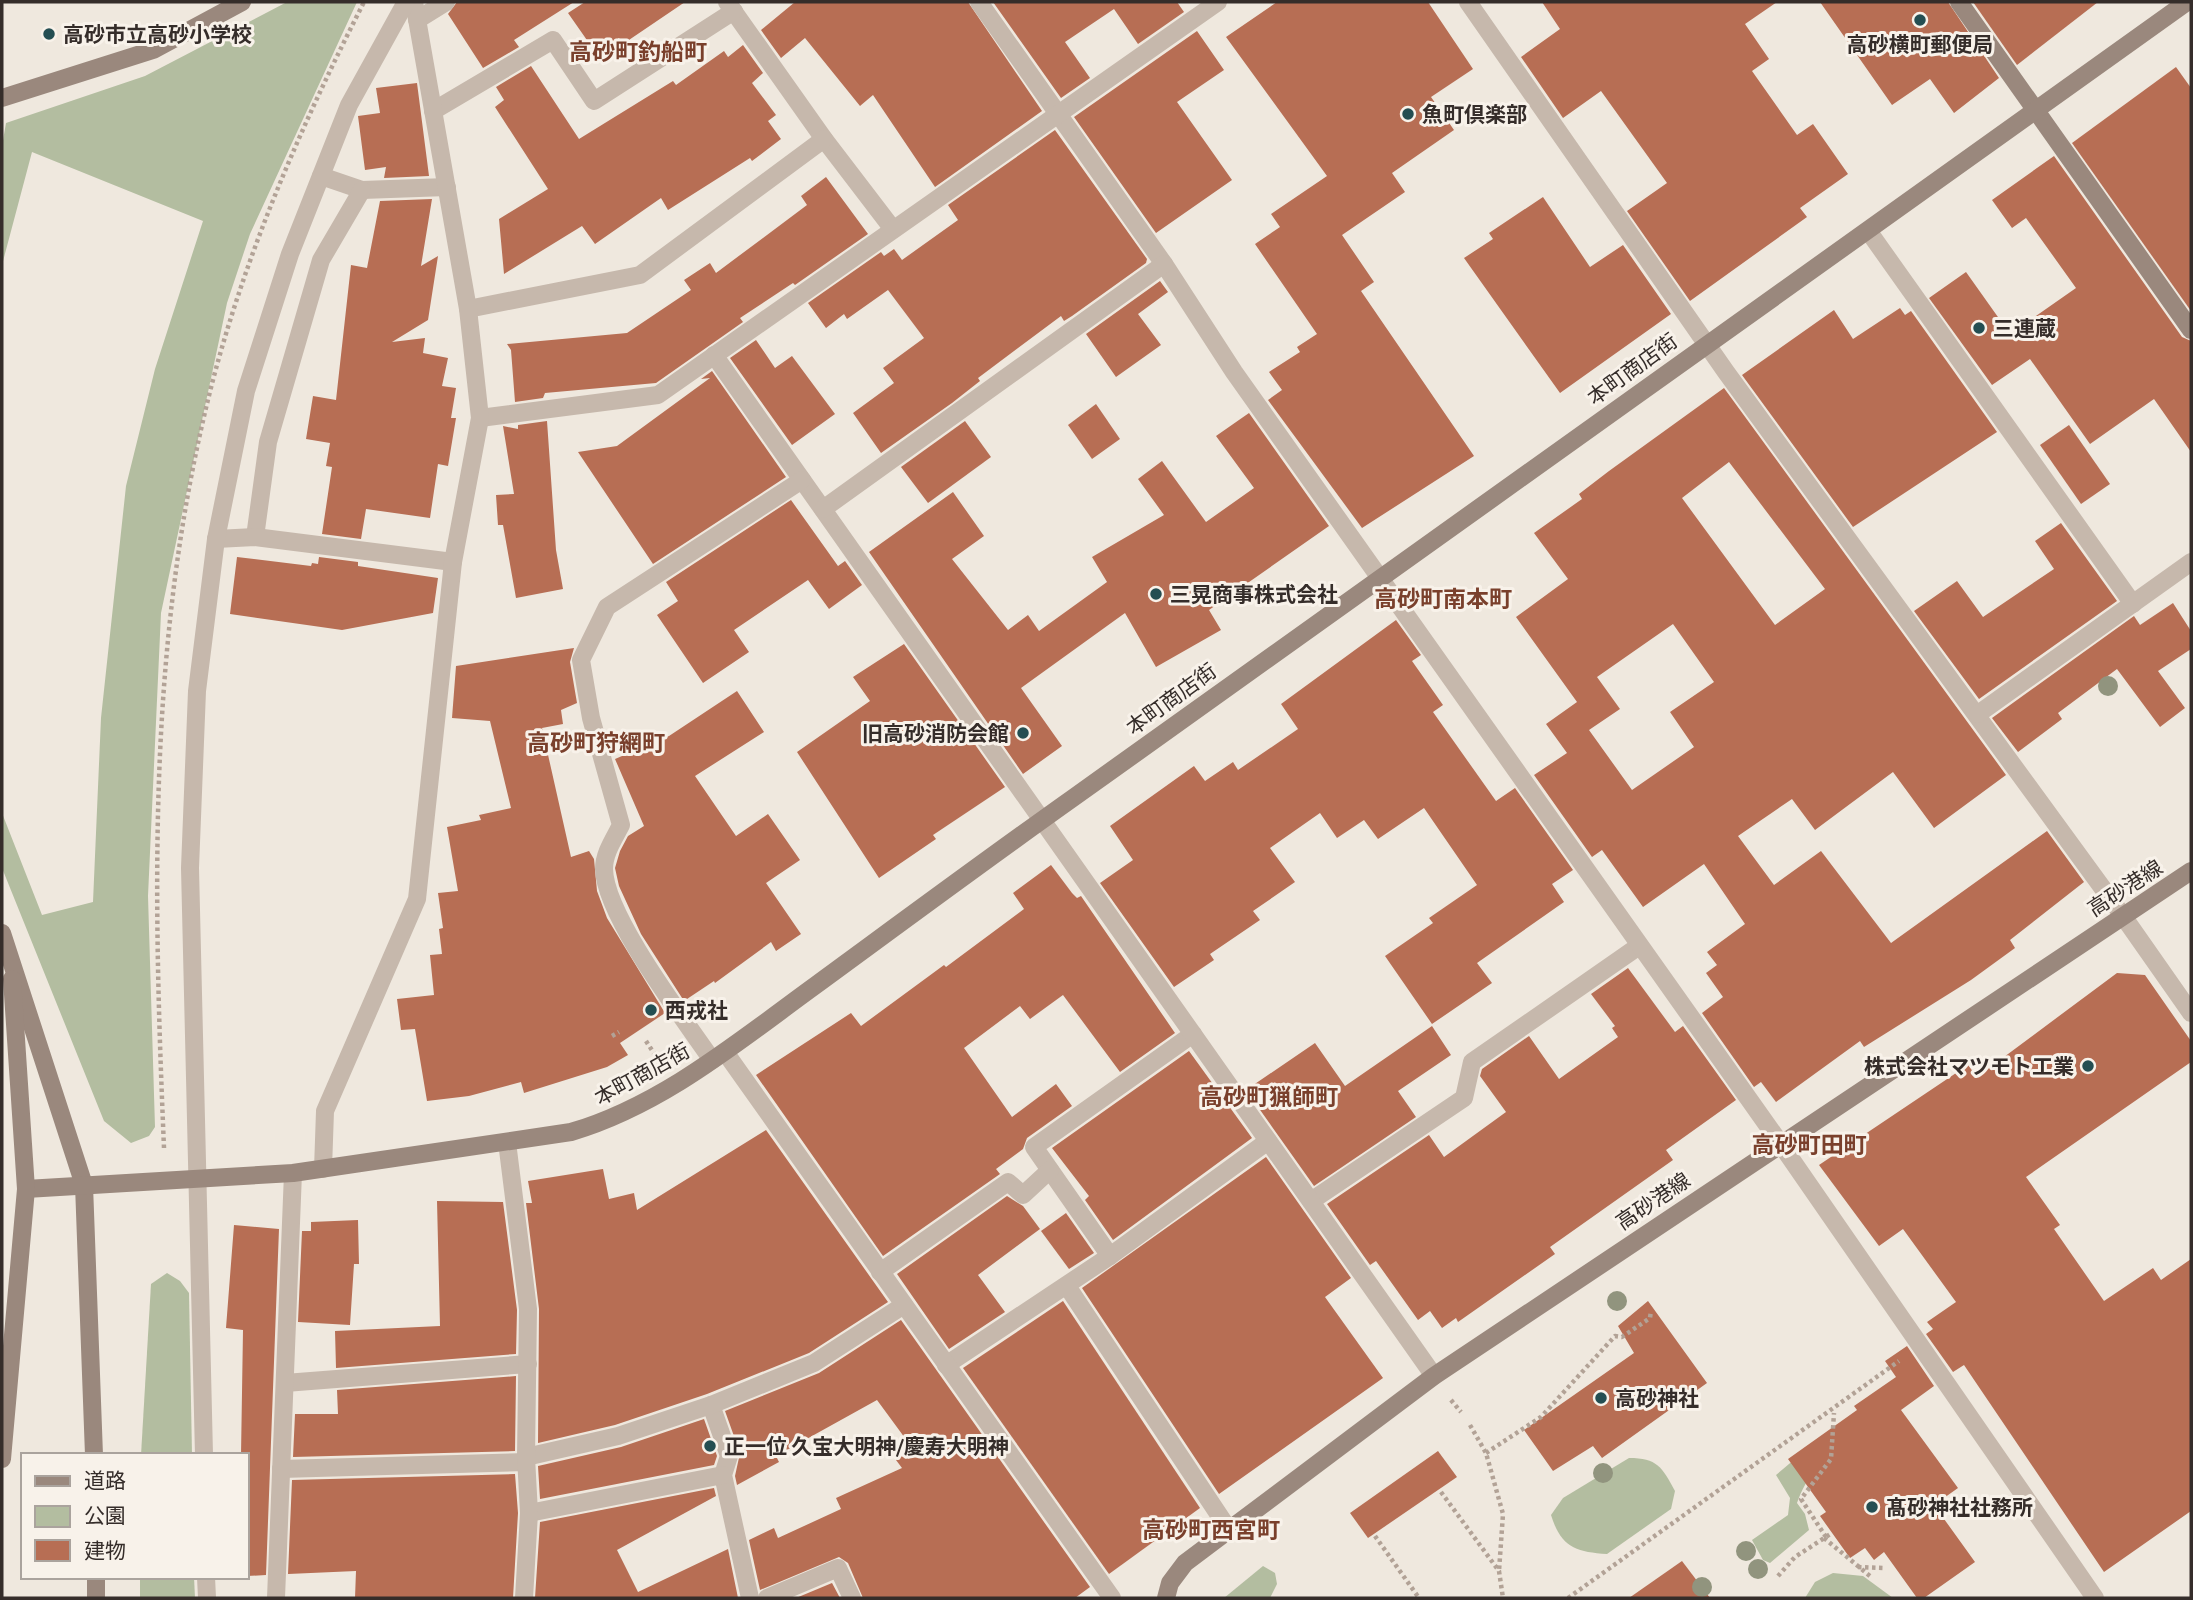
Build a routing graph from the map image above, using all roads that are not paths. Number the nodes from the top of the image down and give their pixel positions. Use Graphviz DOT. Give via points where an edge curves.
graph roads {
  1 [pos="242,2"];
  2 [pos="406,2"];
  3 [pos="414,2"];
  4 [pos="446,2"];
  5 [pos="979,2"];
  6 [pos="1218,2"];
  7 [pos="1468,2"];
  8 [pos="1959,2"];
  9 [pos="2187,2"];
  10 [pos="731,6"];
  11 [pos="417,20"];
  12 [pos="2,98"];
  13 [pos="433,111"];
  14 [pos="2036,111"];
  15 [pos="1060,114"];
  16 [pos="824,139"];
  17 [pos="321,176"];
  18 [pos="447,187"];
  19 [pos="362,190"];
  20 [pos="892,228"];
  21 [pos="1870,232"];
  22 [pos="1164,264"];
  23 [pos="468,309"];
  24 [pos="2191,330"];
  25 [pos="1707,344"];
  26 [pos="714,355"];
  27 [pos="480,418"];
  28 [pos="802,481"];
  29 [pos="822,509"];
  30 [pos="255,537"];
  31 [pos="216,539"];
  32 [pos="453,562"];
  33 [pos="2191,562"];
  34 [pos="1382,577"];
  35 [pos="2133,604"];
  36 [pos="1978,714"];
  37 [pos="1042,820"];
  38 [pos="2191,871"];
  39 [pos="2123,916"];
  40 [pos="2,933"];
  41 [pos="1639,946"];
  42 [pos="10,951"];
  43 [pos="2191,1013"];
  44 [pos="1193,1034"];
  45 [pos="718,1056"];
  46 [pos="1268,1141"];
  47 [pos="508,1142"];
  48 [pos="1780,1143"];
  49 [pos="323,1169"];
  50 [pos="1050,1170"];
  51 [pos="293,1173"];
  52 [pos="199,1180"];
  53 [pos="84,1185"];
  54 [pos="26,1189"];
  55 [pos="1311,1201"];
  56 [pos="1110,1256"];
  57 [pos="880,1272"];
  58 [pos="1067,1286"];
  59 [pos="904,1305"];
  60 [pos="528,1364"];
  61 [pos="946,1365"];
  62 [pos="1434,1377"];
  63 [pos="285,1383"];
  64 [pos="711,1405"];
  65 [pos="94,1453"];
  66 [pos="204,1453"];
  67 [pos="2,1459"];
  68 [pos="526,1459"];
  69 [pos="281,1469"];
  70 [pos="723,1475"];
  71 [pos="529,1513"];
  72 [pos="1229,1530"];
  73 [pos="96,1579"];
  74 [pos="206,1579"];
  75 [pos="96,1598"];
  76 [pos="207,1598"];
  77 [pos="276,1598"];
  78 [pos="524,1598"];
  79 [pos="750,1598"];
  80 [pos="769,1598"];
  81 [pos="852,1598"];
  82 [pos="1112,1598"];
  83 [pos="1166,1598"];
  84 [pos="2095,1598"];
  1 -- 12 [label="street" via="153,50"];
  2 -- 17 [label="street" via="349,105"];
  3 -- 11 [label="street"];
  4 -- 11 [label="street"];
  5 -- 15 [label="street"];
  6 -- 15 [label="street"];
  7 -- 25 [label="street"];
  8 -- 14 [label="street"];
  9 -- 14 [label="street, 本町商店街"];
  10 -- 13 [label="street" via="594,101 553,40"];
  10 -- 16 [label="street"];
  11 -- 13 [label="street"];
  13 -- 18 [label="street"];
  14 -- 21 [label="street, 本町商店街"];
  14 -- 24 [label="street"];
  15 -- 20 [label="street"];
  15 -- 22 [label="street"];
  16 -- 20 [label="street"];
  16 -- 23 [label="street" via="640,275"];
  17 -- 19 [label="street"];
  17 -- 31 [label="street" via="290,254 246,391"];
  18 -- 19 [label="street"];
  18 -- 23 [label="street"];
  19 -- 30 [label="street" via="321,260 268,442"];
  20 -- 26 [label="street"];
  21 -- 25 [label="street, 本町商店街"];
  21 -- 35 [label="street"];
  22 -- 29 [label="street"];
  22 -- 34 [label="street" via="1234,372"];
  23 -- 27 [label="street"];
  25 -- 34 [label="street, 本町商店街"];
  25 -- 36 [label="street"];
  26 -- 27 [label="street" via="658,395"];
  26 -- 28 [label="street"];
  27 -- 32 [label="street"];
  28 -- 29 [label="street"];
  28 -- 45 [label="street" via="607,607 580,660 621,825 605,855 611,893 641,957"];
  29 -- 37 [label="street"];
  30 -- 31 [label="street"];
  30 -- 32 [label="street"];
  31 -- 52 [label="street" via="197,691 190,867"];
  32 -- 49 [label="street" via="417,899 326,1111"];
  33 -- 35 [label="street"];
  34 -- 37 [label="street, 本町商店街"];
  34 -- 41 [label="street"];
  35 -- 36 [label="street"];
  36 -- 39 [label="street"];
  37 -- 44 [label="street"];
  37 -- 45 [label="street, 本町商店街"];
  38 -- 39 [label="street, 高砂港線"];
  39 -- 43 [label="street"];
  39 -- 48 [label="street, 高砂港線"];
  40 -- 42 [label="street"];
  41 -- 48 [label="street"];
  41 -- 55 [label="street" via="1472,1062 1464,1098"];
  42 -- 53 [label="street"];
  42 -- 54 [label="street"];
  44 -- 46 [label="street"];
  44 -- 50 [label="street" via="1034,1147"];
  45 -- 47 [label="street, 本町商店街" via="612,1119 571,1132"];
  45 -- 57 [label="street"];
  46 -- 55 [label="street"];
  46 -- 56 [label="street"];
  47 -- 49 [label="street, 本町商店街"];
  47 -- 60 [label="street" via="528,1309"];
  48 -- 62 [label="street, 高砂港線"];
  48 -- 84 [label="street"];
  49 -- 51 [label="street, 本町商店街"];
  50 -- 56 [label="street"];
  50 -- 57 [label="street" via="1023,1195 1008,1182"];
  51 -- 52 [label="street, 本町商店街"];
  51 -- 63 [label="street"];
  52 -- 53 [label="street, 本町商店街"];
  52 -- 66 [label="street"];
  53 -- 54 [label="street, 本町商店街"];
  53 -- 65 [label="street"];
  54 -- 67 [label="street"];
  55 -- 62 [label="street"];
  56 -- 58 [label="street"];
  57 -- 59 [label="street"];
  58 -- 61 [label="street"];
  58 -- 72 [label="street"];
  59 -- 61 [label="street"];
  59 -- 64 [label="street" via="814,1363"];
  60 -- 63 [label="street"];
  60 -- 68 [label="street"];
  61 -- 82 [label="street"];
  62 -- 72 [label="street, 高砂港線"];
  63 -- 69 [label="street"];
  64 -- 68 [label="street" via="618,1436"];
  64 -- 70 [label="street" via="729,1456"];
  68 -- 69 [label="street"];
  68 -- 71 [label="street"];
  69 -- 77 [label="street"];
  70 -- 71 [label="street"];
  70 -- 79 [label="street"];
  71 -- 78 [label="street"];
  72 -- 83 [label="street, 高砂港線" via="1185,1563 1170,1583"];
  73 -- 75 [label="street"];
  74 -- 76 [label="street"];
  80 -- 81 [label="street" via="838,1568"];
}
